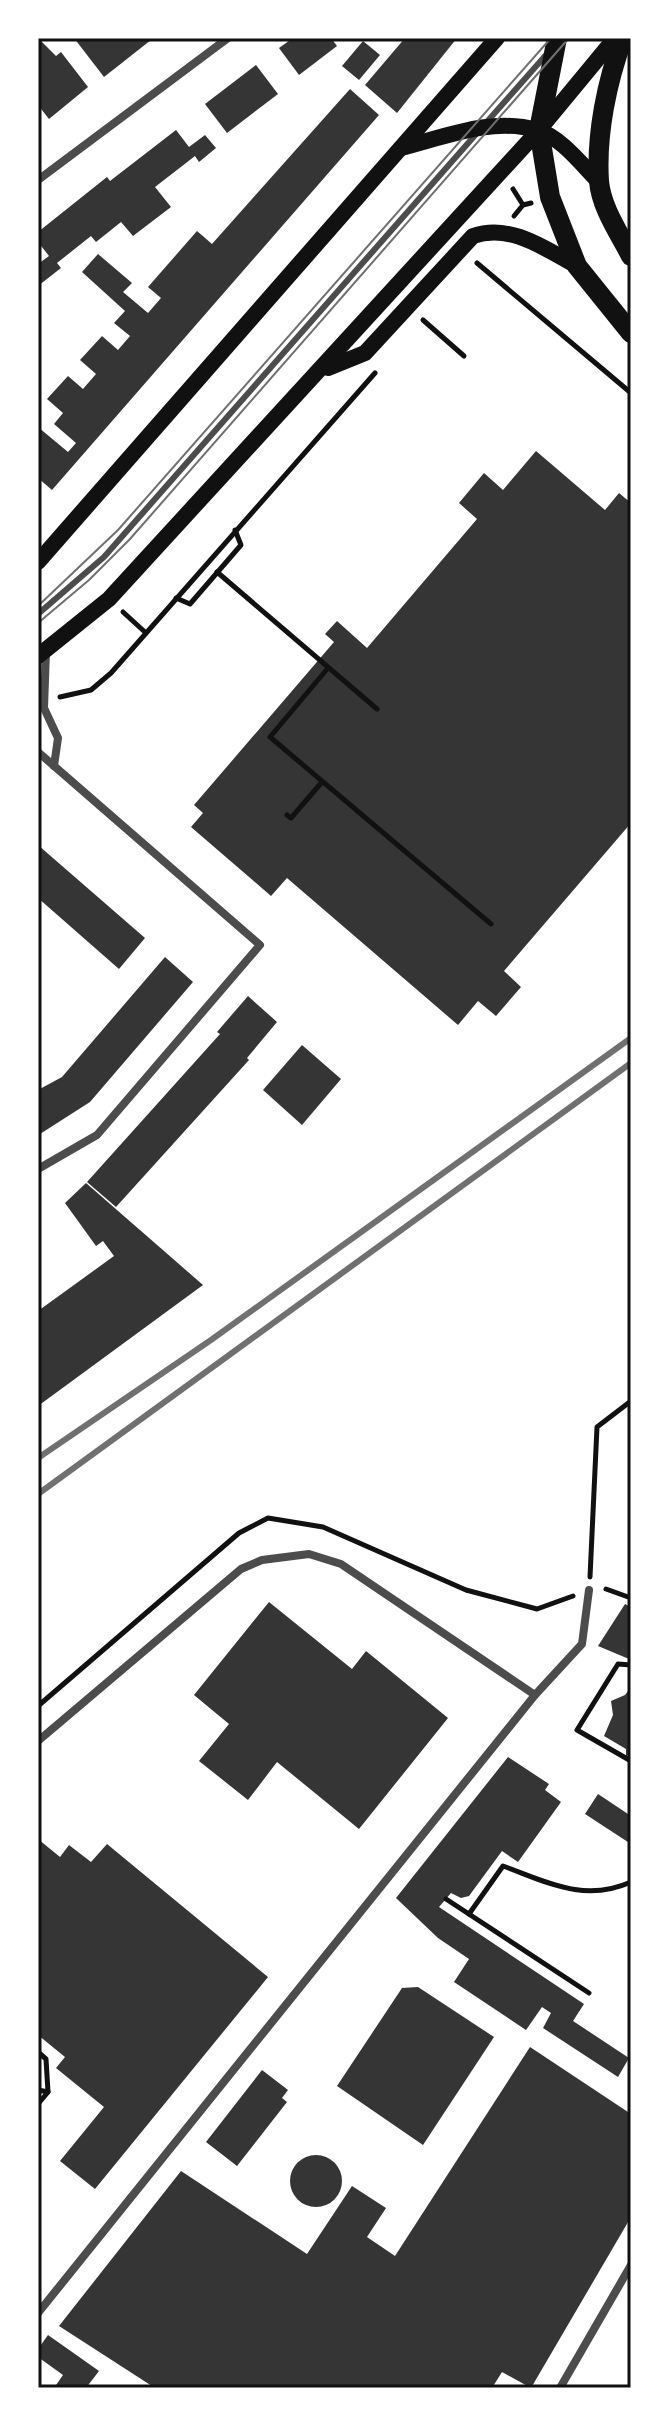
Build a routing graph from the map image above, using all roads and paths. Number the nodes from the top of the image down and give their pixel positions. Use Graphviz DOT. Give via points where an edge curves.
graph roads {
  1 [pos="228,38"];
  2 [pos="497,38"];
  3 [pos="615,38"];
  4 [pos="623,38"];
  5 [pos="558,40"];
  6 [pos="482,127"];
  7 [pos="539,130"];
  8 [pos="401,148"];
  9 [pos="38,180"];
  10 [pos="599,182"];
  11 [pos="631,256"];
  12 [pos="577,266"];
  13 [pos="466,274"];
  14 [pos="434,309"];
  15 [pos="423,320"];
  16 [pos="413,332"];
  17 [pos="631,333"];
  18 [pos="464,356"];
  19 [pos="381,367"];
  20 [pos="322,370"];
  21 [pos="631,393"];
  22 [pos="235,530"];
  23 [pos="38,562"];
  24 [pos="217,572"];
  25 [pos="176,598"];
  26 [pos="38,614"];
  27 [pos="42,654"];
  28 [pos="328,668"];
  29 [pos="45,700"];
  30 [pos="377,709"];
  31 [pos="38,752"];
  32 [pos="54,766"];
  33 [pos="322,782"];
  34 [pos="287,815"];
  35 [pos="491,924"];
  36 [pos="38,1169"];
  37 [pos="631,1401"];
  38 [pos="589,1590"];
  39 [pos="631,1598"];
  40 [pos="631,1665"];
  41 [pos="535,1695"];
  42 [pos="38,1706"];
  43 [pos="38,1741"];
  44 [pos="631,1761"];
  45 [pos="631,1882"];
  46 [pos="446,1899"];
  47 [pos="469,1914"];
  48 [pos="589,1993"];
  49 [pos="38,2052"];
  50 [pos="38,2090"];
  51 [pos="48,2092"];
  52 [pos="38,2104"];
  53 [pos="631,2265"];
  54 [pos="38,2313"];
  55 [pos="560,2388"];
  1 -- 9 [label="street"];
  2 -- 8 [label="main road"];
  3 -- 7 [label="main road"];
  4 -- 10 [label="main road" via="605,104"];
  5 -- 6 [label="lane"];
  5 -- 7 [label="main road"];
  6 -- 7 [label="main road"];
  6 -- 8 [label="main road"];
  6 -- 26 [label="lane" via="104,557"];
  7 -- 10 [label="main road"];
  7 -- 12 [label="main road" via="550,197"];
  7 -- 20 [label="main road"];
  8 -- 23 [label="main road"];
  10 -- 11 [label="main road"];
  12 -- 17 [label="main road"];
  12 -- 20 [label="main road" via="519,236 488,231 473,236 365,353"];
  13 -- 21 [label="path" via="476,262"];
  14 -- 15 [label="path"];
  15 -- 16 [label="path"];
  15 -- 18 [label="path"];
  19 -- 22 [label="path"];
  20 -- 27 [label="main road" via="109,599"];
  22 -- 24 [label="path" via="241,545"];
  22 -- 25 [label="path"];
  24 -- 25 [label="path" via="190,604"];
  24 -- 28 [label="path"];
  25 -- 29 [label="path" via="91,690"];
  27 -- 29 [label="street"];
  28 -- 30 [label="path"];
  28 -- 33 [label="path" via="270,737"];
  29 -- 32 [label="street" via="48,724 58,738"];
  31 -- 32 [label="street"];
  32 -- 36 [label="street" via="260,945 97,1135"];
  33 -- 34 [label="path" via="291,818"];
  33 -- 35 [label="path"];
  37 -- 38 [label="path" via="597,1427"];
  38 -- 39 [label="path" via="609,1589"];
  38 -- 41 [label="street" via="582,1644"];
  38 -- 42 [label="path" via="537,1609 466,1590 323,1527 268,1518 239,1533"];
  40 -- 44 [label="path" via="618,1664 577,1730"];
  41 -- 43 [label="street" via="368,1579 309,1554 262,1560 241,1569"];
  41 -- 54 [label="street"];
  45 -- 47 [label="path" via="578,1892 503,1866"];
  46 -- 47 [label="path"];
  47 -- 48 [label="path"];
  49 -- 51 [label="path" via="46,2059"];
  50 -- 51 [label="path"];
  51 -- 52 [label="path"];
  53 -- 55 [label="street"];
}
